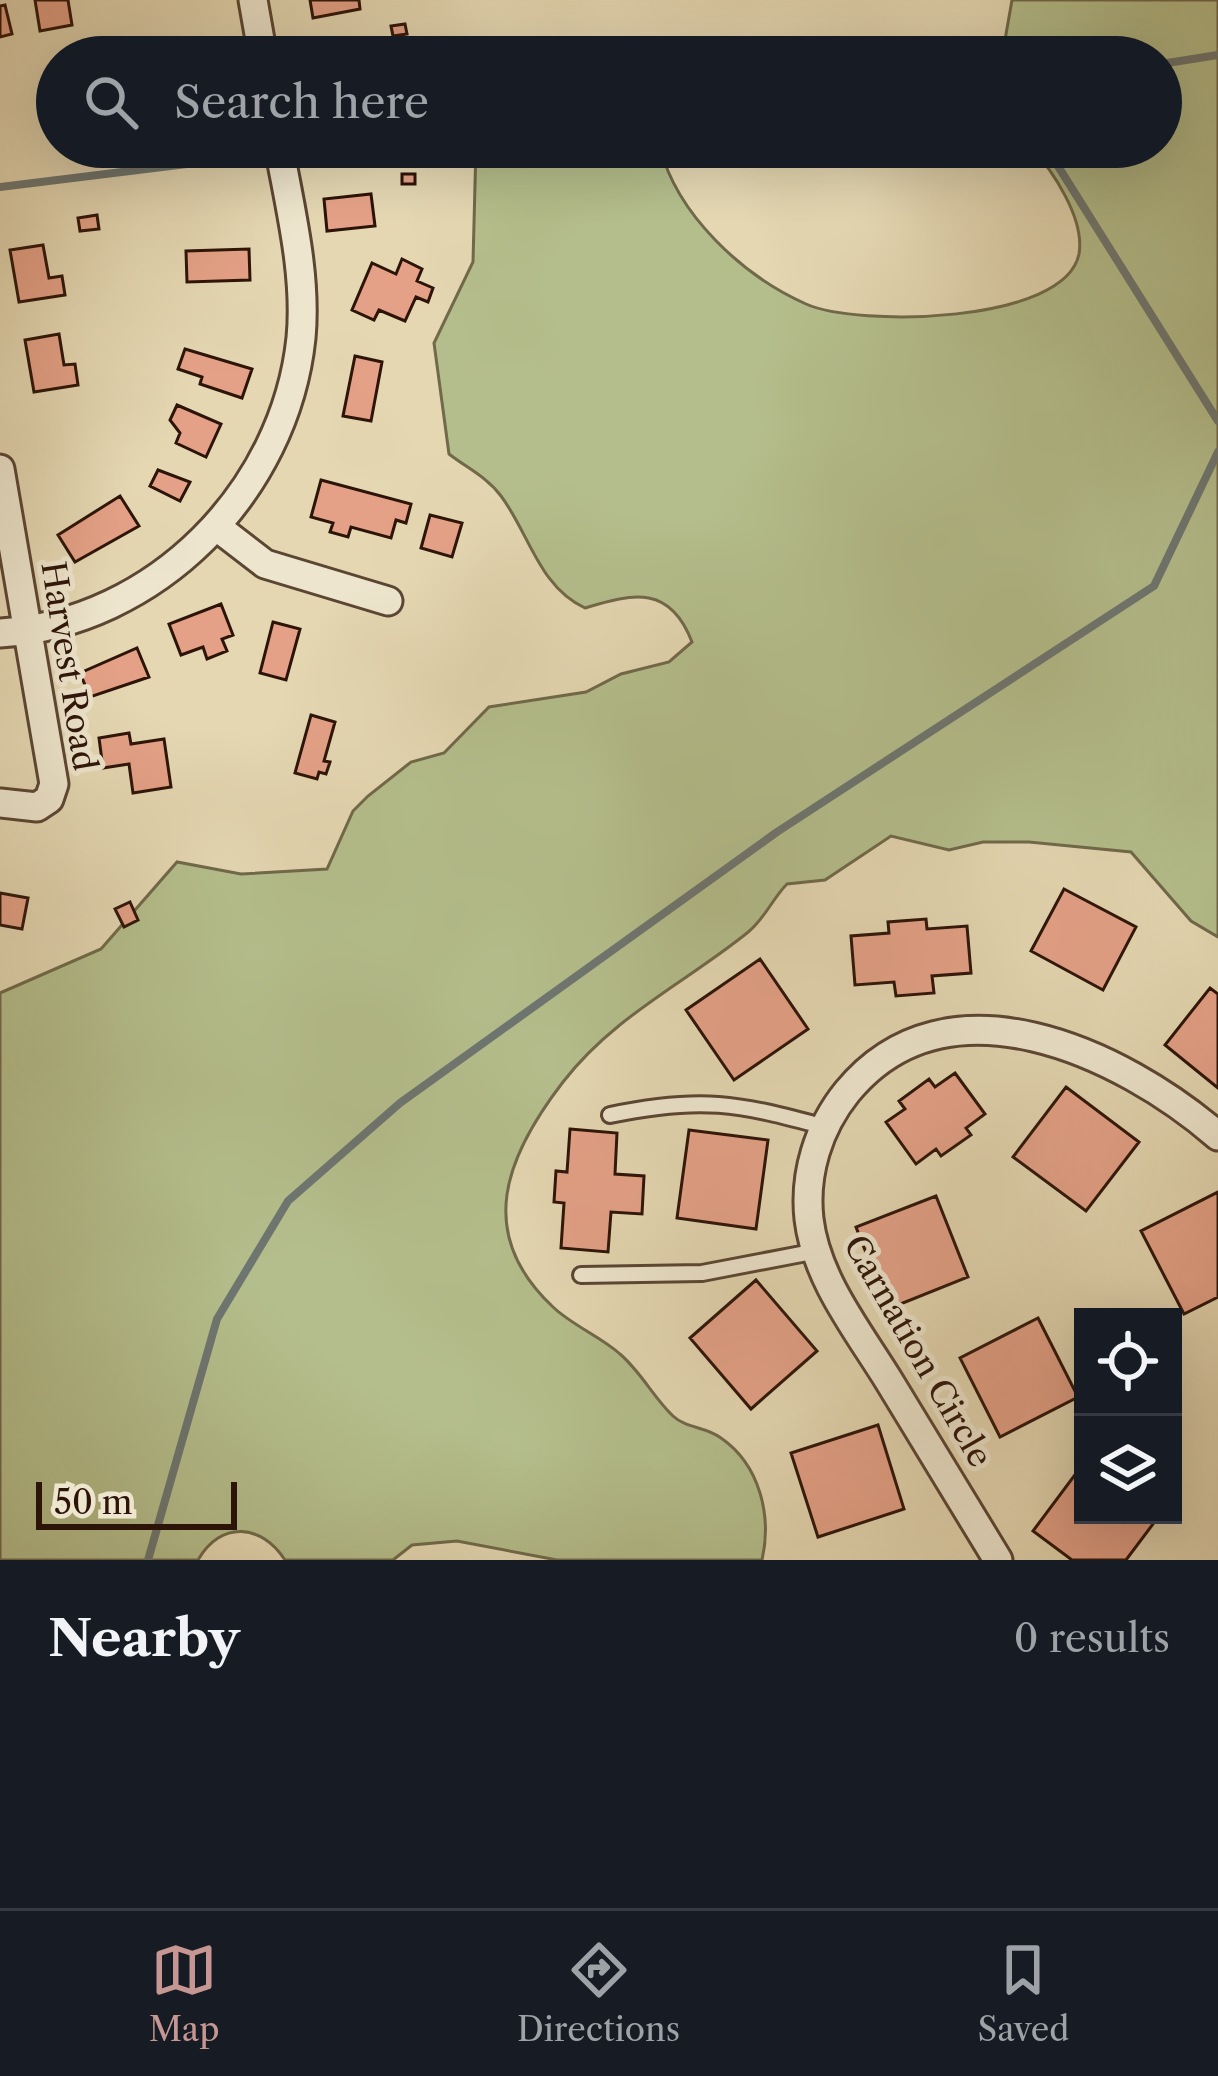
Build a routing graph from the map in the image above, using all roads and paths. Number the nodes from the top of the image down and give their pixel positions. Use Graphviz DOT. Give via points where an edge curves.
graph roads {
  1 [pos="253,0"];
  2 [pos="259,36"];
  3 [pos="283,168"];
  4 [pos="0,469"];
  5 [pos="217,527"];
  6 [pos="388,601"];
  7 [pos="13,633"];
  8 [pos="0,803"];
  9 [pos="610,1115"];
  10 [pos="825,1127"];
  11 [pos="1218,1136"];
  12 [pos="817,1251"];
  13 [pos="581,1275"];
  14 [pos="998,1560"];
  1 -- 2 [label="street"];
  3 -- 5 [label="street" via="300,285 299,349 279,428"];
  4 -- 7 [label="street, Harvest Road"];
  5 -- 6 [label="street" via="265,564"];
  5 -- 7 [label="street" via="123,598"];
  7 -- 8 [label="street, Harvest Road" via="54,784 33,808"];
  9 -- 10 [label="lane" via="682,1100"];
  10 -- 11 [label="street, Carnation Circle" via="862,1076 899,1048 990,1030 1054,1042 1120,1068"];
  10 -- 12 [label="street, Carnation Circle" via="808,1194"];
  12 -- 13 [label="lane" via="702,1273"];
  12 -- 14 [label="street, Carnation Circle"];
}
